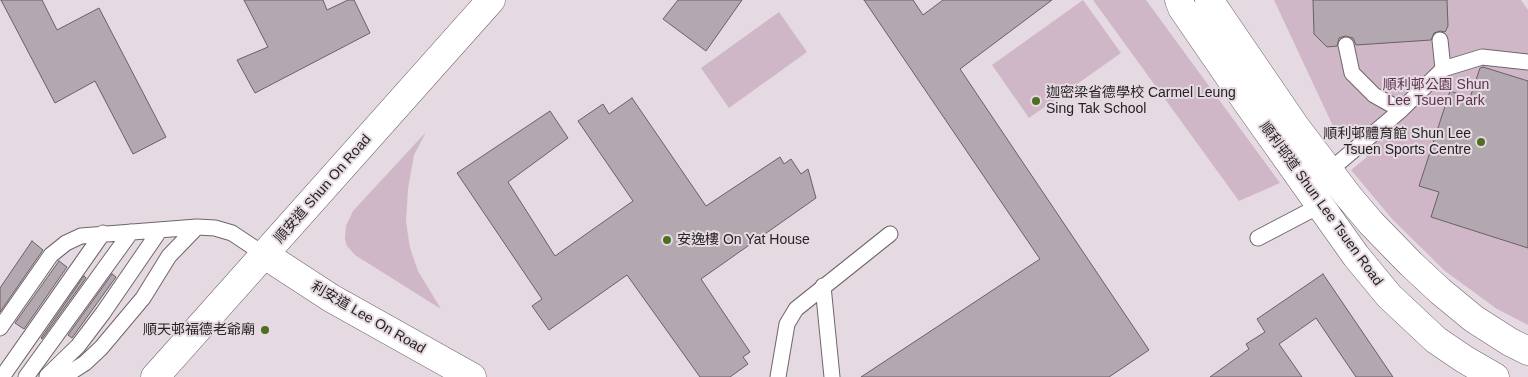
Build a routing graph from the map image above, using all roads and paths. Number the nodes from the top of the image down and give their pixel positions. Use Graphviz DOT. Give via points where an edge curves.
graph roads {
  1 [pos="491,0"];
  2 [pos="1179,0"];
  3 [pos="1209,0"];
  4 [pos="1440,40"];
  5 [pos="1346,46"];
  6 [pos="1528,62"];
  7 [pos="1443,69"];
  8 [pos="1401,110"];
  9 [pos="1329,171"];
  10 [pos="1321,205"];
  11 [pos="197,227"];
  12 [pos="160,230"];
  13 [pos="132,232"];
  14 [pos="103,233"];
  15 [pos="890,234"];
  16 [pos="1258,238"];
  17 [pos="265,255"];
  18 [pos="823,286"];
  19 [pos="0,328"];
  20 [pos="1528,351"];
  21 [pos="2,377"];
  22 [pos="26,377"];
  23 [pos="46,377"];
  24 [pos="51,377"];
  25 [pos="155,377"];
  26 [pos="472,377"];
  27 [pos="778,377"];
  28 [pos="832,377"];
  29 [pos="1495,377"];
  1 -- 17 [label="main road, 順安道 Shun On Road"];
  2 -- 10 [label="main road, 順利邨道 Shun Lee Tsuen Road"];
  3 -- 9 [label="main road, 順利邨道 Shun Lee Tsuen Road"];
  4 -- 7 [label="lane"];
  5 -- 8 [label="lane" via="1352,73 1374,95"];
  6 -- 7 [label="lane" via="1482,57"];
  7 -- 8 [label="lane"];
  8 -- 9 [label="lane"];
  9 -- 20 [label="main road, 順利邨道 Shun Lee Tsuen Road" via="1371,223 1440,291 1474,318"];
  10 -- 16 [label="lane"];
  10 -- 29 [label="main road, 順利邨道 Shun Lee Tsuen Road" via="1389,296 1436,340"];
  11 -- 12 [label="lane"];
  11 -- 17 [label="lane" via="215,228 232,234"];
  11 -- 24 [label="lane" via="169,256 143,298 101,348 70,372"];
  12 -- 13 [label="lane"];
  12 -- 23 [label="lane" via="78,346"];
  13 -- 14 [label="lane"];
  13 -- 22 [label="lane"];
  14 -- 19 [label="lane" via="66,242 51,255"];
  14 -- 21 [label="lane"];
  15 -- 18 [label="lane"];
  17 -- 25 [label="main road, 順安道 Shun On Road"];
  17 -- 26 [label="main road, 利安道 Lee On Road" via="331,298"];
  18 -- 27 [label="lane" via="796,309 787,324"];
  18 -- 28 [label="lane"];
}
